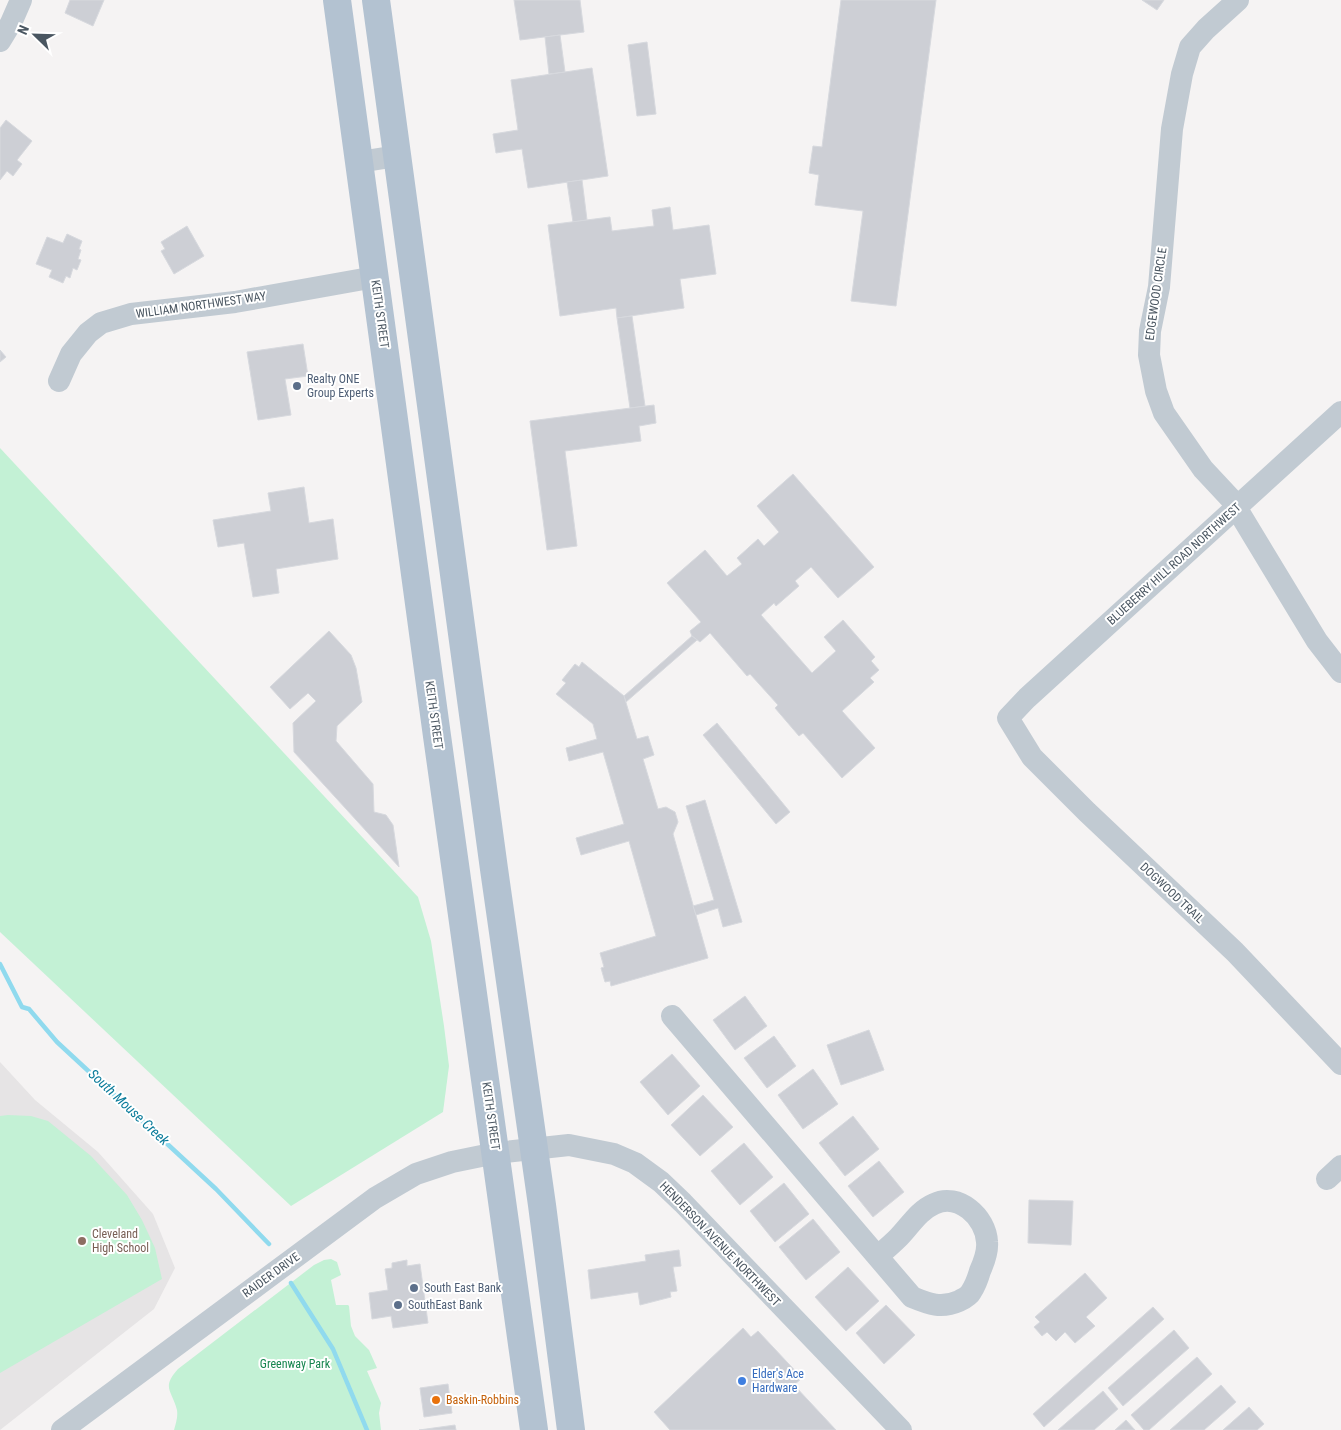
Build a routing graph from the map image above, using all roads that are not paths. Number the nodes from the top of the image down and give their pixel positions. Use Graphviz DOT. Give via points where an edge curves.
graph roads {
  1 [pos="21,0"];
  2 [pos="337,0"];
  3 [pos="376,0"];
  4 [pos="1238,0"];
  5 [pos="0,41"];
  6 [pos="397,156"];
  7 [pos="359,162"];
  8 [pos="374,277"];
  9 [pos="59,381"];
  10 [pos="1341,412"];
  11 [pos="1236,507"];
  12 [pos="1341,672"];
  13 [pos="1008,718"];
  14 [pos="437,736"];
  15 [pos="494,869"];
  16 [pos="672,1016"];
  17 [pos="1341,1064"];
  18 [pos="534,1149"];
  19 [pos="496,1153"];
  20 [pos="878,1256"];
  21 [pos="62,1430"];
  22 [pos="534,1430"];
  23 [pos="572,1430"];
  24 [pos="901,1430"];
  1 -- 5 [label="street"];
  2 -- 7 [label="main road, KEITH STREET"];
  3 -- 6 [label="main road"];
  4 -- 11 [label="street, EDGEWOOD CIRCLE" via="1190,47 1182,74 1172,129 1160,277 1148,355 1164,413 1203,469"];
  6 -- 7 [label="street"];
  6 -- 15 [label="main road"];
  7 -- 8 [label="main road, KEITH STREET"];
  8 -- 9 [label="street, WILLIAM NORTHWEST WAY" via="235,302 131,314 101,323 71,354"];
  8 -- 14 [label="main road, KEITH STREET"];
  10 -- 11 [label="street, BLUEBERRY HILL ROAD NORTHWEST"];
  11 -- 12 [label="street, EDGEWOOD CIRCLE" via="1317,641"];
  11 -- 13 [label="street, BLUEBERRY HILL ROAD NORTHWEST"];
  13 -- 17 [label="street, DOGWOOD TRAIL" via="1032,757 1235,952"];
  14 -- 15 [label="main road" via="455,770 470,858 479,865"];
  14 -- 19 [label="main road, KEITH STREET"];
  15 -- 18 [label="main road"];
  16 -- 20 [label="street"];
  18 -- 19 [label="street, HENDERSON AVENUE NORTHWEST"];
  18 -- 23 [label="main road"];
  18 -- 24 [label="street, HENDERSON AVENUE NORTHWEST" via="569,1145 614,1154 635,1163 661,1182"];
  19 -- 21 [label="street, RAIDER DRIVE" via="416,1174 375,1198"];
  19 -- 22 [label="main road, KEITH STREET"];
  20 -- 20 [label="street" via="912,1297 943,1307 971,1293 988,1241 974,1212 955,1202 935,1203 912,1220"];
}
